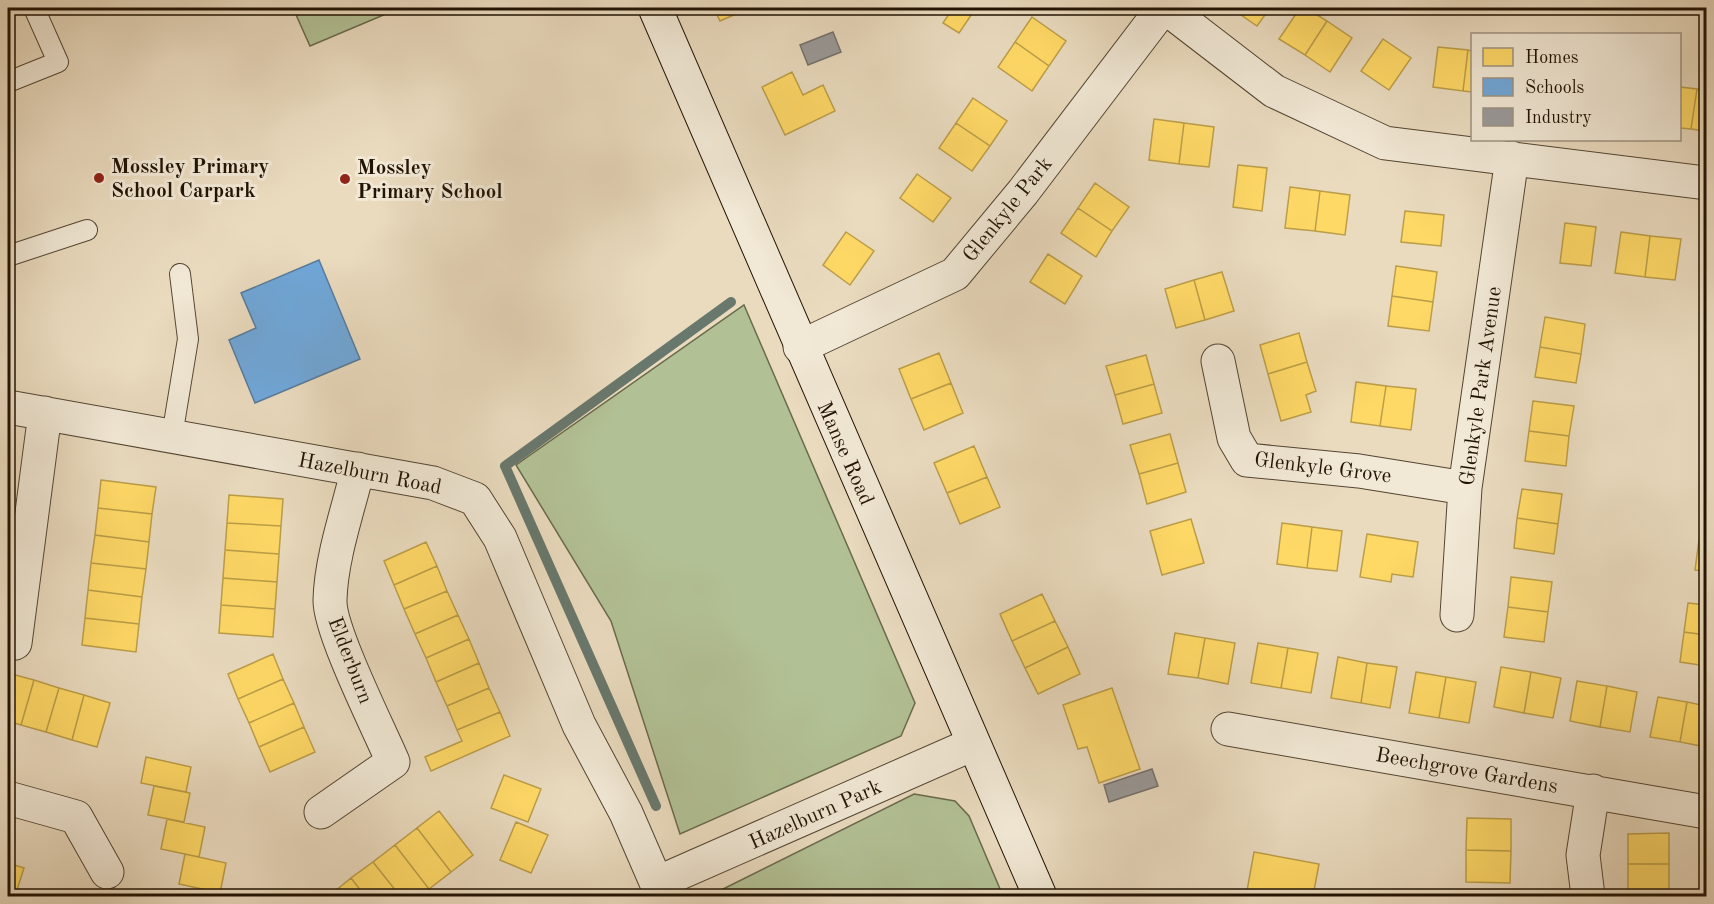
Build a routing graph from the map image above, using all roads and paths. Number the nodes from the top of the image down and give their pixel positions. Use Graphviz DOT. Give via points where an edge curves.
graph roads {
  1 [pos="33,8"];
  2 [pos="655,8"];
  3 [pos="1164,8"];
  4 [pos="8,82"];
  5 [pos="1512,158"];
  6 [pos="1707,183"];
  7 [pos="87,230"];
  8 [pos="8,256"];
  9 [pos="180,274"];
  10 [pos="800,347"];
  11 [pos="1218,361"];
  12 [pos="8,407"];
  13 [pos="45,414"];
  14 [pos="172,436"];
  15 [pos="358,470"];
  16 [pos="1465,488"];
  17 [pos="1457,615"];
  18 [pos="15,643"];
  19 [pos="1228,729"];
  20 [pos="973,744"];
  21 [pos="1593,791"];
  22 [pos="8,798"];
  23 [pos="321,812"];
  24 [pos="1707,812"];
  25 [pos="107,872"];
  26 [pos="659,890"];
  27 [pos="1040,897"];
  28 [pos="1588,897"];
  1 -- 4 [label="lane" via="58,62"];
  2 -- 10 [label="street, Manse Road"];
  3 -- 5 [label="street" via="1274,91 1385,142"];
  3 -- 10 [label="street, Glenkyle Park" via="955,274"];
  5 -- 6 [label="street"];
  5 -- 16 [label="street, Glenkyle Park Avenue"];
  7 -- 8 [label="lane"];
  9 -- 14 [label="lane" via="188,339"];
  10 -- 20 [label="street, Manse Road"];
  11 -- 16 [label="street, Glenkyle Grove" via="1234,438 1247,460"];
  12 -- 13 [label="street, Hazelburn Road"];
  13 -- 14 [label="street, Hazelburn Road"];
  13 -- 18 [label="street"];
  14 -- 15 [label="street, Hazelburn Road"];
  15 -- 23 [label="street, Elderburn" via="329,602 340,639 393,762"];
  15 -- 26 [label="street, Hazelburn Road" via="433,483 475,499 500,538 579,725 626,813"];
  16 -- 17 [label="street, Glenkyle Park Avenue"];
  19 -- 21 [label="street, Beechgrove Gardens"];
  20 -- 26 [label="street, Hazelburn Park"];
  20 -- 27 [label="street, Manse Road"];
  21 -- 24 [label="street, Beechgrove Gardens"];
  21 -- 28 [label="street" via="1584,855"];
  22 -- 25 [label="street" via="76,817"];
}
